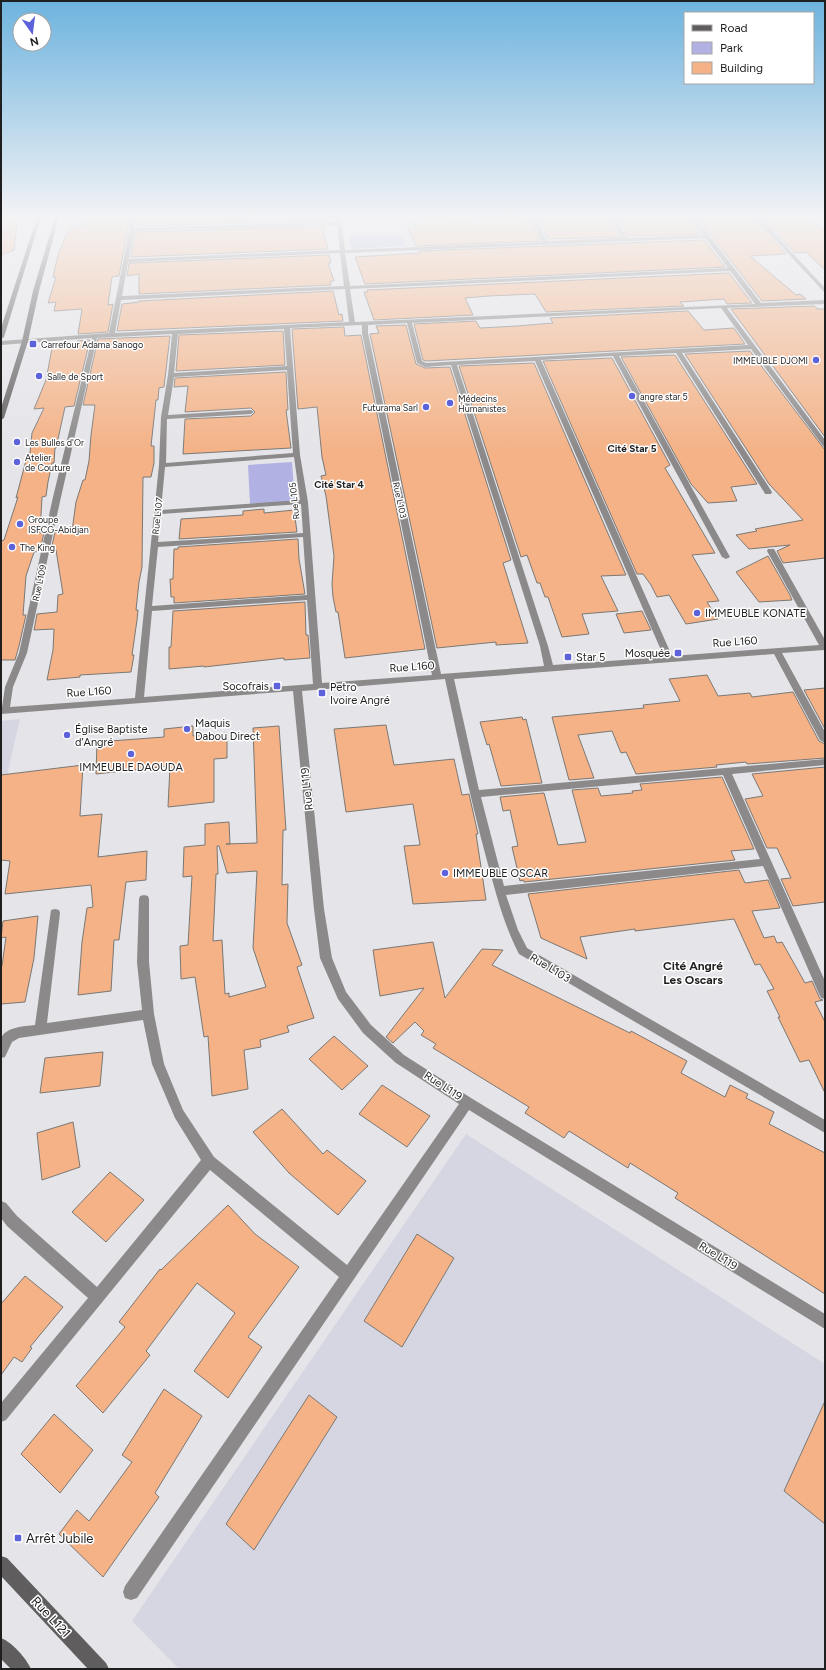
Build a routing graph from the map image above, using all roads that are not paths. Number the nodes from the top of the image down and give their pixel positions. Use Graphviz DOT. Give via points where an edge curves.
graph roads {
  1 [pos="14,295"];
  2 [pos="35,295"];
  3 [pos="120,295"];
  4 [pos="183,295"];
  5 [pos="348,295"];
  6 [pos="752,295"];
  7 [pos="120,298"];
  8 [pos="825,302"];
  9 [pos="759,304"];
  10 [pos="723,307"];
  11 [pos="409,321"];
  12 [pos="365,323"];
  13 [pos="352,324"];
  14 [pos="287,327"];
  15 [pos="175,332"];
  16 [pos="112,335"];
  17 [pos="95,336"];
  18 [pos="1,337"];
  19 [pos="25,341"];
  20 [pos="1,343"];
  21 [pos="753,348"];
  22 [pos="678,351"];
  23 [pos="614,354"];
  24 [pos="537,359"];
  25 [pos="453,363"];
  26 [pos="290,368"];
  27 [pos="171,375"];
  28 [pos="251,412"];
  29 [pos="164,417"];
  30 [pos="1,418"];
  31 [pos="825,445"];
  32 [pos="297,456"];
  33 [pos="162,465"];
  34 [pos="768,492"];
  35 [pos="304,502"];
  36 [pos="157,512"];
  37 [pos="306,535"];
  38 [pos="154,545"];
  39 [pos="771,551"];
  40 [pos="726,557"];
  41 [pos="312,597"];
  42 [pos="148,609"];
  43 [pos="825,647"];
  44 [pos="778,650"];
  45 [pos="669,659"];
  46 [pos="549,667"];
  47 [pos="449,676"];
  48 [pos="437,677"];
  49 [pos="318,686"];
  50 [pos="297,688"];
  51 [pos="139,700"];
  52 [pos="3,711"];
  53 [pos="825,740"];
  54 [pos="825,762"];
  55 [pos="726,771"];
  56 [pos="474,794"];
  57 [pos="766,862"];
  58 [pos="500,891"];
  59 [pos="144,899"];
  60 [pos="55,913"];
  61 [pos="825,994"];
  62 [pos="148,1014"];
  63 [pos="40,1029"];
  64 [pos="1,1053"];
  65 [pos="467,1102"];
  66 [pos="825,1127"];
  67 [pos="209,1161"];
  68 [pos="1,1208"];
  69 [pos="348,1275"];
  70 [pos="98,1297"];
  71 [pos="825,1322"];
  72 [pos="1,1415"];
  73 [pos="1,1564"];
  74 [pos="131,1592"];
  75 [pos="1,1646"];
  76 [pos="22,1669"];
  77 [pos="100,1669"];
  1 -- 18 [label="main road"];
  2 -- 19 [label="main road"];
  3 -- 7 [label="street"];
  4 -- 7 [label="street"];
  5 -- 13 [label="street"];
  6 -- 9 [label="street"];
  7 -- 16 [label="street"];
  8 -- 9 [label="street"];
  9 -- 10 [label="street"];
  10 -- 11 [label="street"];
  10 -- 21 [label="street"];
  11 -- 12 [label="street"];
  11 -- 25 [label="street" via="419,362"];
  12 -- 13 [label="street"];
  12 -- 48 [label="street, Rue L103"];
  13 -- 14 [label="street"];
  14 -- 15 [label="street"];
  14 -- 26 [label="street, Rue L105"];
  15 -- 16 [label="street"];
  15 -- 27 [label="street, Rue L107"];
  16 -- 17 [label="street"];
  17 -- 19 [label="street"];
  17 -- 52 [label="street, Rue L109" via="24,653"];
  19 -- 20 [label="street"];
  19 -- 30 [label="main road"];
  21 -- 22 [label="street"];
  21 -- 31 [label="street"];
  22 -- 23 [label="street"];
  22 -- 34 [label="street"];
  23 -- 24 [label="street"];
  23 -- 40 [label="street"];
  24 -- 25 [label="street"];
  24 -- 45 [label="street"];
  25 -- 46 [label="street"];
  26 -- 27 [label="street"];
  26 -- 32 [label="street, Rue L105"];
  27 -- 29 [label="street, Rue L107"];
  28 -- 29 [label="street"];
  29 -- 33 [label="street, Rue L107"];
  32 -- 33 [label="street"];
  32 -- 35 [label="street, Rue L105"];
  33 -- 36 [label="street, Rue L107"];
  35 -- 36 [label="street"];
  35 -- 37 [label="street, Rue L105"];
  36 -- 38 [label="street, Rue L107"];
  37 -- 38 [label="street"];
  37 -- 41 [label="street, Rue L105"];
  38 -- 42 [label="street, Rue L107"];
  39 -- 43 [label="street"];
  41 -- 42 [label="street"];
  41 -- 49 [label="street, Rue L105"];
  42 -- 51 [label="street, Rue L107"];
  43 -- 44 [label="street, Rue L160"];
  44 -- 45 [label="street, Rue L160"];
  44 -- 53 [label="street"];
  45 -- 46 [label="street, Rue L160"];
  46 -- 47 [label="street, Rue L160"];
  47 -- 48 [label="street, Rue L160"];
  47 -- 56 [label="street, Rue L103"];
  48 -- 49 [label="street, Rue L160"];
  49 -- 50 [label="street, Rue L160"];
  50 -- 51 [label="street, Rue L160"];
  50 -- 65 [label="street, Rue L119" via="326,958 342,995 366,1029 400,1059"];
  51 -- 52 [label="street, Rue L160"];
  54 -- 55 [label="street"];
  55 -- 56 [label="street"];
  55 -- 57 [label="street"];
  56 -- 58 [label="street, Rue L103"];
  57 -- 58 [label="street"];
  57 -- 61 [label="street"];
  58 -- 66 [label="street, Rue L103" via="516,940 523,951"];
  59 -- 62 [label="street" via="143,962"];
  60 -- 63 [label="street"];
  62 -- 63 [label="street"];
  62 -- 67 [label="street" via="158,1064 179,1114"];
  63 -- 64 [label="street" via="17,1033 8,1038"];
  65 -- 69 [label="street"];
  65 -- 71 [label="street, Rue L119"];
  67 -- 69 [label="street"];
  67 -- 70 [label="street"];
  68 -- 70 [label="street" via="12,1221"];
  69 -- 74 [label="street"];
  70 -- 72 [label="street"];
  73 -- 77 [label="main road, Rue L121"];
  75 -- 76 [label="main road"];
}
